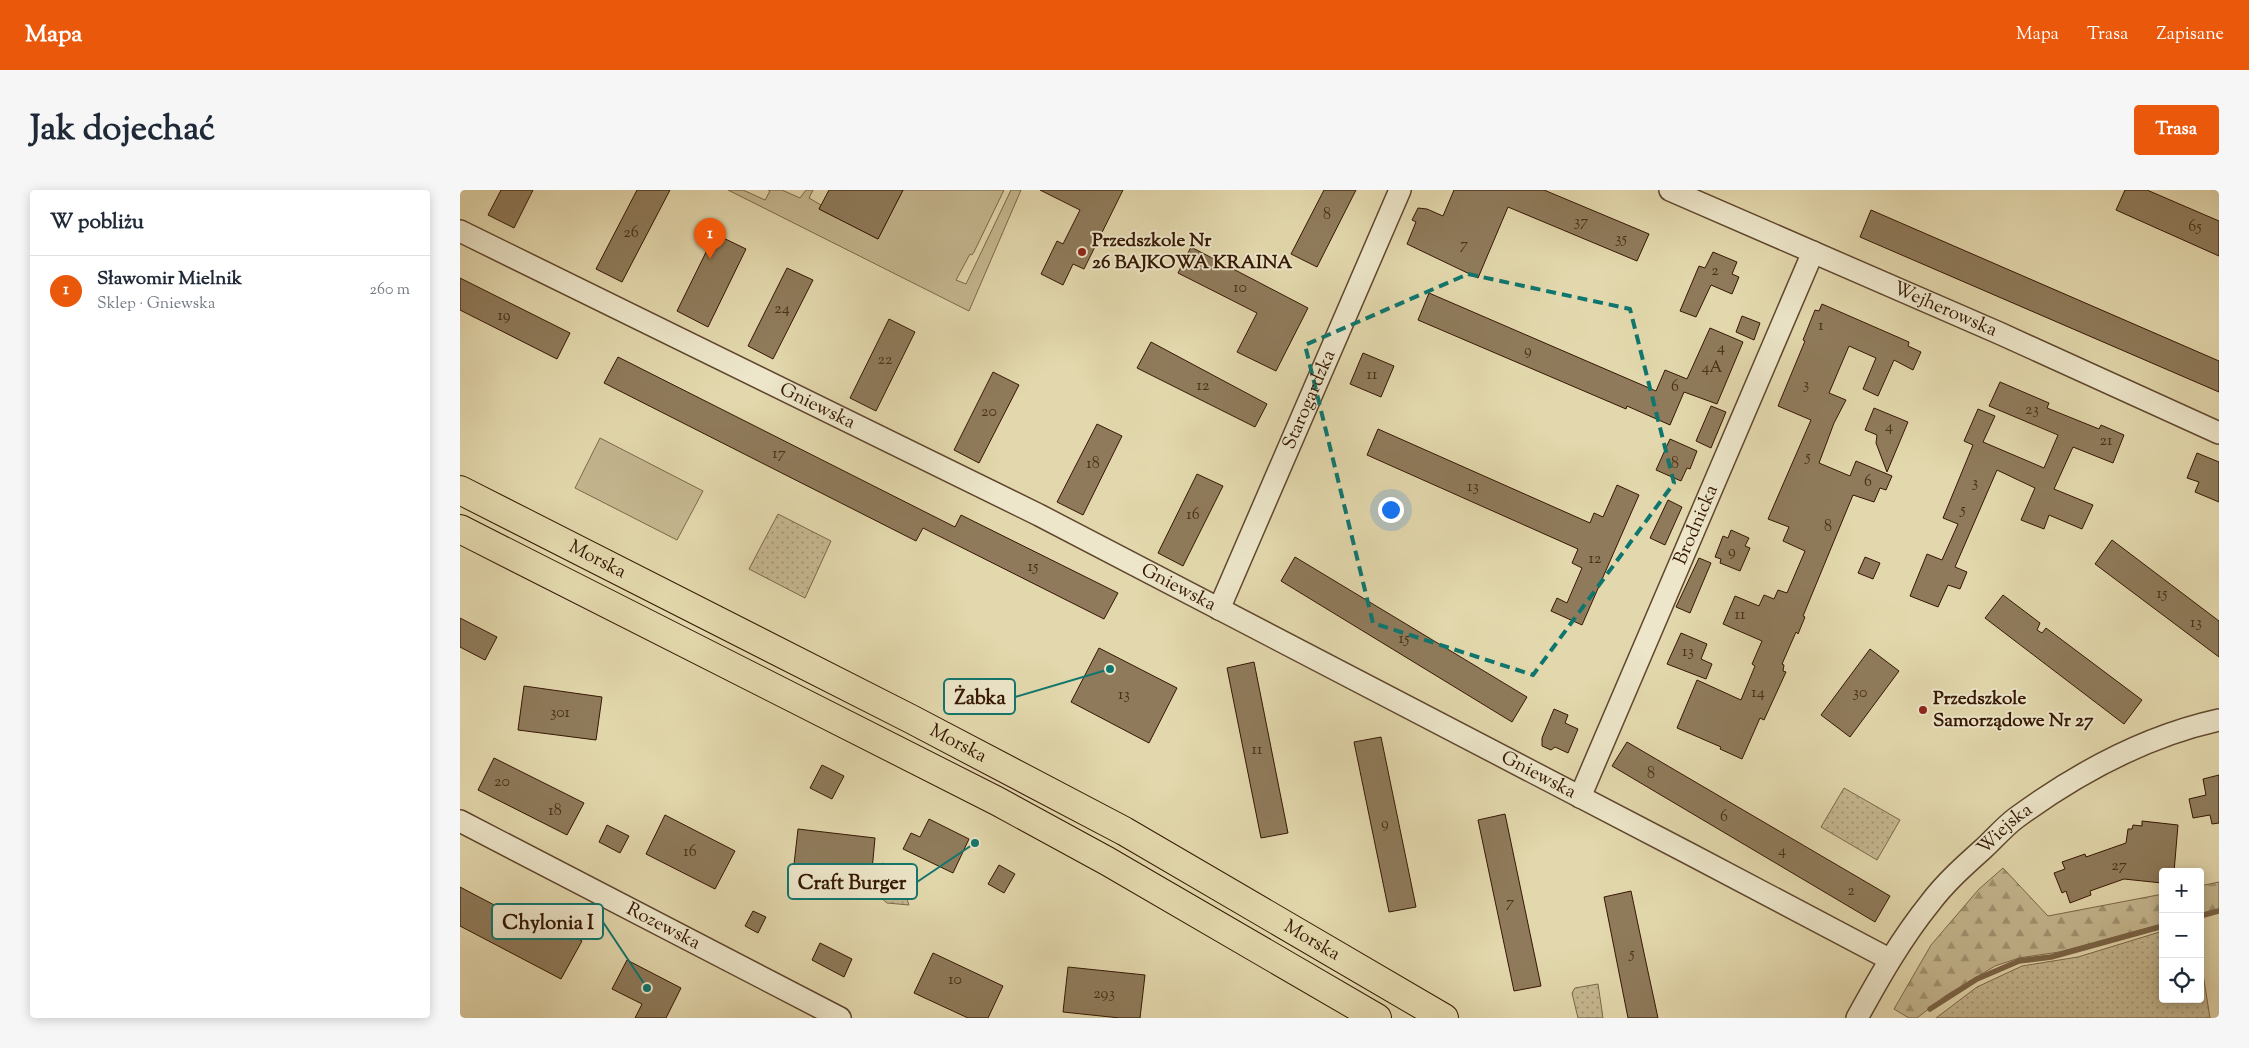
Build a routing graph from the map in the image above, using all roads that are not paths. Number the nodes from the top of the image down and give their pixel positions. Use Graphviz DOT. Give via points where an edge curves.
graph roads {
  1 [pos="1400,190"];
  2 [pos="1670,190"];
  3 [pos="460,231"];
  4 [pos="1813,252"];
  5 [pos="2219,433"];
  6 [pos="460,490"];
  7 [pos="460,529"];
  8 [pos="1219,609"];
  9 [pos="2219,720"];
  10 [pos="1580,796"];
  11 [pos="460,821"];
  12 [pos="1889,960"];
  13 [pos="840,1018"];
  14 [pos="1377,1018"];
  15 [pos="1444,1018"];
  16 [pos="1857,1018"];
  1 -- 8 [label="street, Starogardzka"];
  2 -- 4 [label="street, Wejherowska"];
  3 -- 8 [label="street, Gniewska" via="1039,516"];
  4 -- 5 [label="street, Wejherowska"];
  4 -- 10 [label="street, Brodnicka"];
  6 -- 15 [label="main road, Morska" via="1124,831"];
  7 -- 14 [label="main road, Morska" via="997,801"];
  8 -- 10 [label="street, Gniewska"];
  9 -- 12 [label="street, Wiejska" via="2174,732 2106,762 2015,819 1959,870 1931,901"];
  10 -- 12 [label="street, Gniewska"];
  11 -- 13 [label="street, Rozewska"];
  12 -- 16 [label="street, Wiejska"];
}
